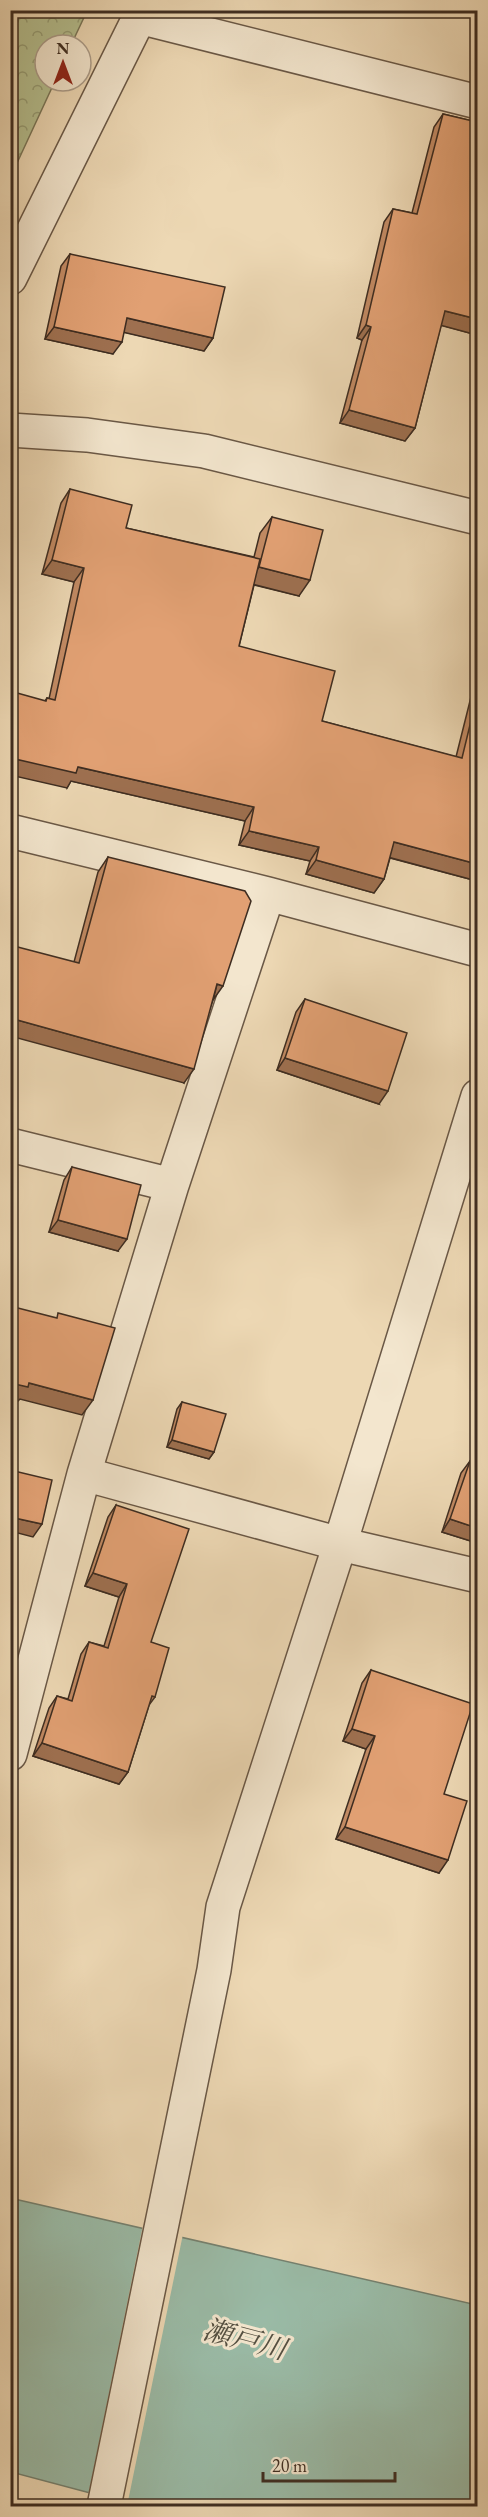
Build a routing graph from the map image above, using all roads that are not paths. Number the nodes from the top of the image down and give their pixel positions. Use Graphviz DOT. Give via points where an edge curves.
graph roads {
  1 [pos="141,14"];
  2 [pos="477,102"];
  3 [pos="10,278"];
  4 [pos="10,430"];
  5 [pos="477,518"];
  6 [pos="10,831"];
  7 [pos="268,894"];
  8 [pos="477,950"];
  9 [pos="477,1096"];
  10 [pos="10,1145"];
  11 [pos="172,1185"];
  12 [pos="84,1474"];
  13 [pos="340,1544"];
  14 [pos="477,1576"];
  15 [pos="10,1754"];
  16 [pos="104,2506"];
  1 -- 2 [label="street"];
  1 -- 3 [label="street"];
  4 -- 5 [label="street" via="87,435 204,451"];
  6 -- 7 [label="street"];
  7 -- 8 [label="street"];
  7 -- 11 [label="street"];
  9 -- 13 [label="street"];
  10 -- 11 [label="street"];
  11 -- 12 [label="street"];
  12 -- 13 [label="street"];
  12 -- 15 [label="street"];
  13 -- 14 [label="street"];
  13 -- 16 [label="street" via="223,1907"];
}
